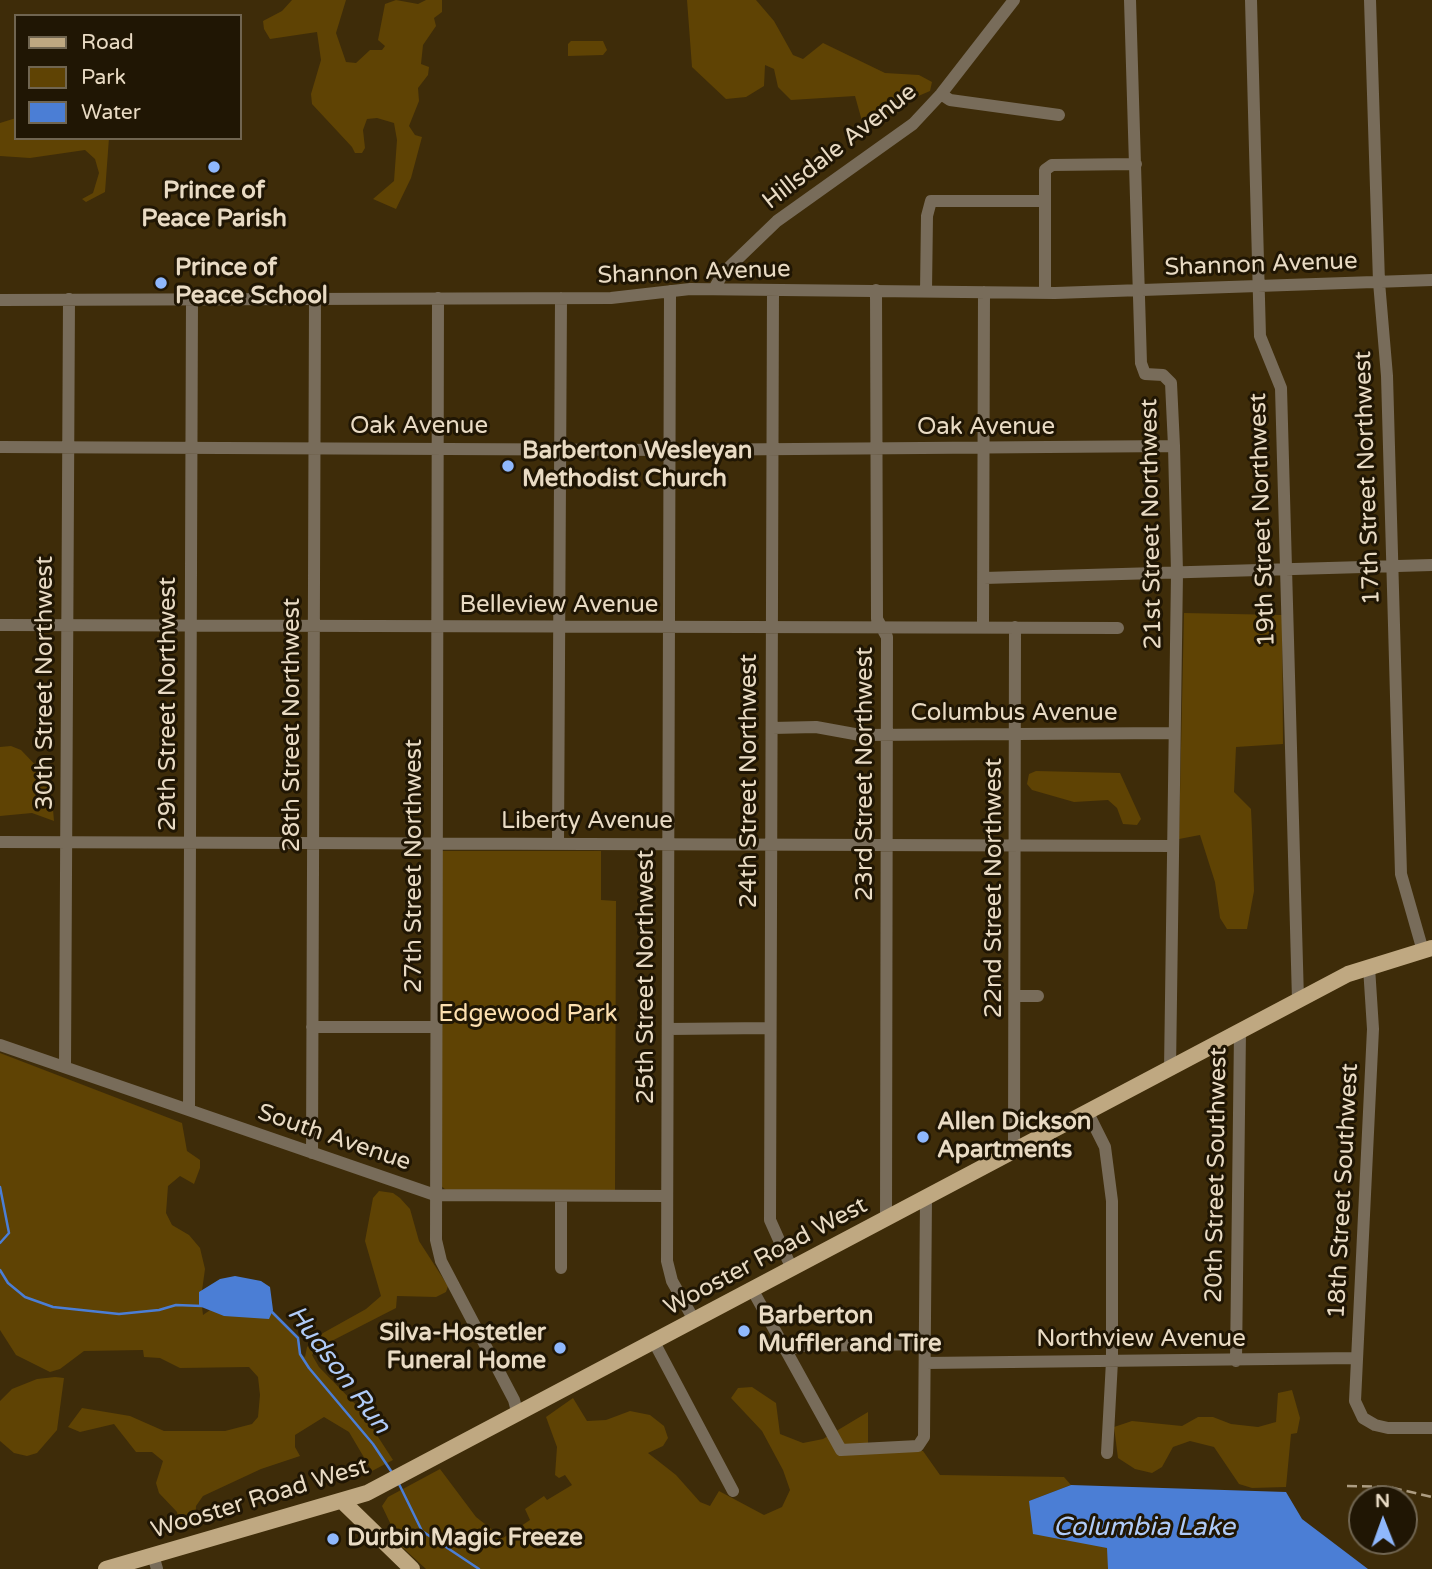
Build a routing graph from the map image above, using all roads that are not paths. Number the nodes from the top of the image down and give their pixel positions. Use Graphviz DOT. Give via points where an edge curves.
graph roads {
  1 [pos="1014,0"];
  2 [pos="1130,0"];
  3 [pos="1251,0"];
  4 [pos="1370,0"];
  5 [pos="941,94"];
  6 [pos="1059,114"];
  7 [pos="1136,164"];
  8 [pos="1043,201"];
  9 [pos="1432,280"];
  10 [pos="1379,282"];
  11 [pos="1260,286"];
  12 [pos="714,289"];
  13 [pos="773,289"];
  14 [pos="876,290"];
  15 [pos="1140,290"];
  16 [pos="670,291"];
  17 [pos="926,291"];
  18 [pos="984,292"];
  19 [pos="1045,293"];
  20 [pos="315,298"];
  21 [pos="438,298"];
  22 [pos="561,298"];
  23 [pos="69,299"];
  24 [pos="192,299"];
  25 [pos="0,300"];
  26 [pos="1174,446"];
  27 [pos="0,447"];
  28 [pos="68,448"];
  29 [pos="192,448"];
  30 [pos="314,448"];
  31 [pos="438,448"];
  32 [pos="561,449"];
  33 [pos="670,450"];
  34 [pos="773,450"];
  35 [pos="877,450"];
  36 [pos="984,450"];
  37 [pos="1432,565"];
  38 [pos="1392,567"];
  39 [pos="1286,569"];
  40 [pos="1177,573"];
  41 [pos="984,578"];
  42 [pos="0,625"];
  43 [pos="67,626"];
  44 [pos="190,626"];
  45 [pos="882,626"];
  46 [pos="983,626"];
  47 [pos="313,627"];
  48 [pos="437,627"];
  49 [pos="560,627"];
  50 [pos="669,627"];
  51 [pos="772,627"];
  52 [pos="1015,627"];
  53 [pos="1118,628"];
  54 [pos="772,728"];
  55 [pos="1174,733"];
  56 [pos="886,735"];
  57 [pos="1016,735"];
  58 [pos="0,842"];
  59 [pos="67,843"];
  60 [pos="190,843"];
  61 [pos="313,843"];
  62 [pos="558,843"];
  63 [pos="770,843"];
  64 [pos="435,844"];
  65 [pos="669,844"];
  66 [pos="887,844"];
  67 [pos="1016,844"];
  68 [pos="1173,846"];
  69 [pos="1428,949"];
  70 [pos="1369,967"];
  71 [pos="1015,996"];
  72 [pos="1038,996"];
  73 [pos="1298,1000"];
  74 [pos="312,1027"];
  75 [pos="436,1027"];
  76 [pos="771,1028"];
  77 [pos="668,1029"];
  78 [pos="1240,1031"];
  79 [pos="0,1045"];
  80 [pos="65,1067"];
  81 [pos="1170,1069"];
  82 [pos="189,1110"];
  83 [pos="1087,1111"];
  84 [pos="1014,1151"];
  85 [pos="312,1153"];
  86 [pos="435,1195"];
  87 [pos="561,1196"];
  88 [pos="667,1196"];
  89 [pos="926,1198"];
  90 [pos="886,1219"];
  91 [pos="561,1268"];
  92 [pos="792,1269"];
  93 [pos="752,1289"];
  94 [pos="694,1320"];
  95 [pos="654,1342"];
  96 [pos="925,1344"];
  97 [pos="785,1350"];
  98 [pos="1357,1358"];
  99 [pos="1236,1360"];
  100 [pos="1112,1361"];
  101 [pos="925,1363"];
  102 [pos="517,1415"];
  103 [pos="1432,1428"];
  104 [pos="1107,1453"];
  105 [pos="733,1491"];
  106 [pos="342,1501"];
  107 [pos="155,1562"];
  108 [pos="106,1569"];
  109 [pos="412,1569"];
  1 -- 5 [label="street, Hillsdale Avenue"];
  2 -- 7 [label="street, 21st Street Northwest"];
  3 -- 11 [label="street, 19th Street Northwest"];
  4 -- 10 [label="street, 17th Street Northwest"];
  5 -- 6 [label="street" via="950,100"];
  5 -- 12 [label="street, Hillsdale Avenue" via="913,124 777,221 723,272"];
  7 -- 8 [label="street" via="1052,165 1045,170"];
  7 -- 15 [label="street, 21st Street Northwest"];
  8 -- 17 [label="street" via="931,201"];
  8 -- 19 [label="street"];
  9 -- 10 [label="street, Shannon Avenue"];
  10 -- 11 [label="street, Shannon Avenue"];
  10 -- 38 [label="street, 17th Street Northwest" via="1387,376"];
  11 -- 15 [label="street, Shannon Avenue"];
  11 -- 39 [label="street, 19th Street Northwest" via="1261,343 1281,388"];
  12 -- 13 [label="street, Shannon Avenue"];
  12 -- 16 [label="street, Shannon Avenue"];
  13 -- 14 [label="street, Shannon Avenue"];
  13 -- 34 [label="street, 24th Street Northwest"];
  14 -- 17 [label="street, Shannon Avenue"];
  14 -- 35 [label="street, 23rd Street Northwest"];
  15 -- 19 [label="street, Shannon Avenue"];
  15 -- 26 [label="street, 21st Street Northwest" via="1143,372 1163,375 1171,383"];
  16 -- 22 [label="street, Shannon Avenue"];
  16 -- 33 [label="street, 25th Street Northwest"];
  17 -- 18 [label="street, Shannon Avenue"];
  18 -- 19 [label="street, Shannon Avenue"];
  18 -- 36 [label="street"];
  20 -- 21 [label="street, Shannon Avenue"];
  20 -- 24 [label="street, Shannon Avenue"];
  20 -- 30 [label="street, 28th Street Northwest"];
  21 -- 22 [label="street, Shannon Avenue"];
  21 -- 31 [label="street, 27th Street Northwest"];
  22 -- 32 [label="street"];
  23 -- 24 [label="street, Shannon Avenue"];
  23 -- 25 [label="street, Shannon Avenue"];
  23 -- 28 [label="street, 30th Street Northwest"];
  24 -- 29 [label="street, 29th Street Northwest"];
  26 -- 36 [label="street, Oak Avenue"];
  26 -- 40 [label="street, 21st Street Northwest"];
  27 -- 28 [label="street, Oak Avenue"];
  28 -- 29 [label="street, Oak Avenue"];
  28 -- 43 [label="street, 30th Street Northwest"];
  29 -- 30 [label="street, Oak Avenue"];
  29 -- 44 [label="street, 29th Street Northwest"];
  30 -- 31 [label="street, Oak Avenue"];
  30 -- 47 [label="street, 28th Street Northwest"];
  31 -- 32 [label="street, Oak Avenue"];
  31 -- 48 [label="street, 27th Street Northwest"];
  32 -- 33 [label="street, Oak Avenue"];
  32 -- 49 [label="street"];
  33 -- 34 [label="street, Oak Avenue"];
  33 -- 50 [label="street, 25th Street Northwest"];
  34 -- 35 [label="street, Oak Avenue"];
  34 -- 51 [label="street, 24th Street Northwest"];
  35 -- 36 [label="street, Oak Avenue"];
  35 -- 45 [label="street, 23rd Street Northwest" via="877,619"];
  36 -- 41 [label="street"];
  37 -- 38 [label="street"];
  38 -- 39 [label="street"];
  38 -- 69 [label="street, 17th Street Northwest" via="1401,874"];
  39 -- 40 [label="street"];
  39 -- 73 [label="street, 19th Street Northwest"];
  40 -- 41 [label="street"];
  40 -- 55 [label="street, 21st Street Northwest"];
  41 -- 46 [label="street"];
  42 -- 43 [label="street, Belleview Avenue"];
  43 -- 44 [label="street, Belleview Avenue"];
  43 -- 59 [label="street, 30th Street Northwest"];
  44 -- 47 [label="street, Belleview Avenue"];
  44 -- 60 [label="street, 29th Street Northwest"];
  45 -- 46 [label="street, Belleview Avenue"];
  45 -- 51 [label="street, Belleview Avenue"];
  45 -- 56 [label="street, 23rd Street Northwest" via="887,637"];
  46 -- 52 [label="street, Belleview Avenue"];
  47 -- 48 [label="street, Belleview Avenue"];
  47 -- 61 [label="street, 28th Street Northwest"];
  48 -- 49 [label="street, Belleview Avenue"];
  48 -- 64 [label="street, 27th Street Northwest"];
  49 -- 50 [label="street, Belleview Avenue"];
  49 -- 62 [label="street"];
  50 -- 51 [label="street, Belleview Avenue"];
  50 -- 65 [label="street, 25th Street Northwest"];
  51 -- 54 [label="street, 24th Street Northwest"];
  52 -- 53 [label="street, Belleview Avenue"];
  52 -- 57 [label="street, 22nd Street Northwest"];
  54 -- 56 [label="street, Columbus Avenue" via="816,727"];
  54 -- 63 [label="street, 24th Street Northwest"];
  55 -- 57 [label="street, Columbus Avenue"];
  55 -- 68 [label="street, 21st Street Northwest"];
  56 -- 57 [label="street, Columbus Avenue"];
  56 -- 66 [label="street, 23rd Street Northwest"];
  57 -- 67 [label="street, 22nd Street Northwest"];
  58 -- 59 [label="street, Liberty Avenue"];
  59 -- 60 [label="street, Liberty Avenue"];
  59 -- 80 [label="street, 30th Street Northwest"];
  60 -- 61 [label="street, Liberty Avenue"];
  60 -- 82 [label="street, 29th Street Northwest"];
  61 -- 64 [label="street, Liberty Avenue"];
  61 -- 74 [label="street, 28th Street Northwest"];
  62 -- 64 [label="street, Liberty Avenue"];
  62 -- 65 [label="street, Liberty Avenue"];
  63 -- 65 [label="street, Liberty Avenue"];
  63 -- 66 [label="street, Liberty Avenue"];
  63 -- 76 [label="street, 24th Street Northwest"];
  64 -- 75 [label="street, 27th Street Northwest"];
  65 -- 77 [label="street, 25th Street Northwest"];
  66 -- 67 [label="street, Liberty Avenue"];
  66 -- 90 [label="street, 23rd Street Northwest"];
  67 -- 68 [label="street, Liberty Avenue"];
  67 -- 71 [label="street, 22nd Street Northwest"];
  68 -- 81 [label="street, 21st Street Northwest"];
  69 -- 70 [label="main road, Wooster Road West"];
  70 -- 73 [label="main road, Wooster Road West"];
  70 -- 98 [label="street, 18th Street Southwest" via="1373,1029"];
  71 -- 72 [label="street"];
  71 -- 84 [label="street, 22nd Street Northwest"];
  73 -- 78 [label="main road, Wooster Road West"];
  74 -- 75 [label="street"];
  74 -- 85 [label="street, 28th Street Northwest"];
  75 -- 86 [label="street, 27th Street Northwest"];
  76 -- 77 [label="street"];
  76 -- 92 [label="street, 24th Street Northwest" via="770,1220"];
  77 -- 88 [label="street, 25th Street Northwest"];
  78 -- 81 [label="main road, Wooster Road West"];
  78 -- 99 [label="street, 20th Street Southwest"];
  79 -- 80 [label="street, South Avenue"];
  80 -- 82 [label="street, South Avenue"];
  81 -- 83 [label="main road, Wooster Road West"];
  82 -- 85 [label="street, South Avenue"];
  83 -- 84 [label="main road, Wooster Road West"];
  83 -- 100 [label="street" via="1105,1147 1111,1181"];
  84 -- 89 [label="main road, Wooster Road West"];
  85 -- 86 [label="street, South Avenue"];
  86 -- 87 [label="street, South Avenue"];
  86 -- 102 [label="street, 27th Street Northwest" via="441,1261 514,1401"];
  87 -- 88 [label="street, South Avenue"];
  87 -- 91 [label="street"];
  88 -- 94 [label="street, 25th Street Northwest" via="668,1274"];
  89 -- 90 [label="main road, Wooster Road West"];
  89 -- 96 [label="street"];
  90 -- 92 [label="main road, Wooster Road West"];
  92 -- 93 [label="main road, Wooster Road West"];
  93 -- 94 [label="main road, Wooster Road West"];
  93 -- 97 [label="street"];
  94 -- 95 [label="main road, Wooster Road West"];
  95 -- 102 [label="main road, Wooster Road West"];
  95 -- 105 [label="street"];
  96 -- 97 [label="street"];
  96 -- 101 [label="street"];
  97 -- 101 [label="street" via="843,1450 921,1443"];
  98 -- 99 [label="street, Northview Avenue"];
  98 -- 103 [label="street, 18th Street Southwest" via="1355,1401 1361,1416 1383,1428"];
  99 -- 100 [label="street, Northview Avenue"];
  100 -- 101 [label="street, Northview Avenue"];
  100 -- 104 [label="street"];
  102 -- 106 [label="main road, Wooster Road West" via="383,1485"];
  106 -- 107 [label="main road, Wooster Road West"];
  106 -- 109 [label="main road"];
  107 -- 108 [label="main road, Wooster Road West"];
}
